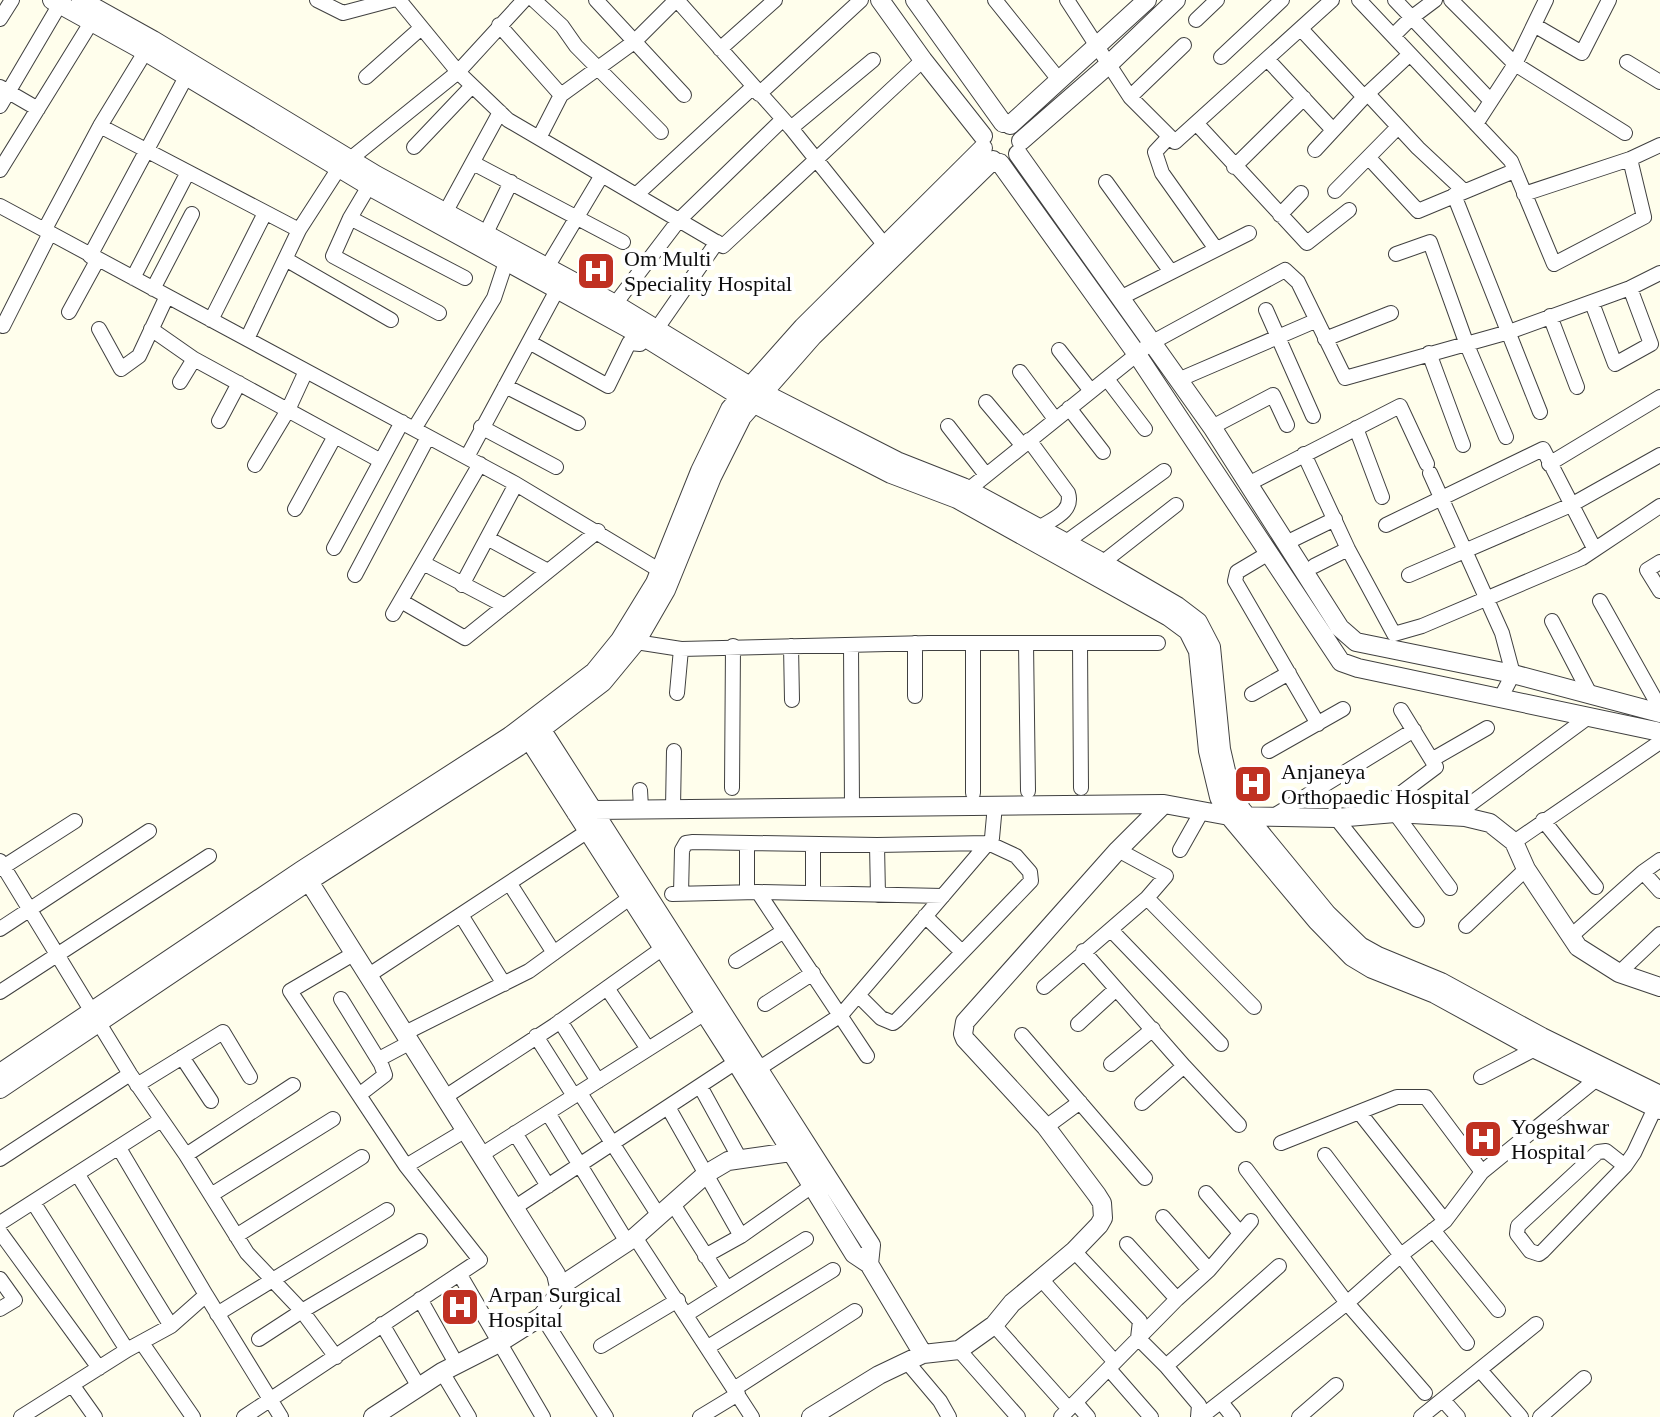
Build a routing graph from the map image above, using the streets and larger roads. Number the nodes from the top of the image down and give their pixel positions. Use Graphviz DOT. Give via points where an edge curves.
graph roads {
  1 [pos="12,0"];
  2 [pos="317,0"];
  3 [pos="392,0"];
  4 [pos="399,0"];
  5 [pos="534,0"];
  6 [pos="596,0"];
  7 [pos="677,0"];
  8 [pos="775,0"];
  9 [pos="861,0"];
  10 [pos="880,0"];
  11 [pos="915,0"];
  12 [pos="995,0"];
  13 [pos="1067,0"];
  14 [pos="1147,0"];
  15 [pos="1176,0"];
  16 [pos="1217,0"];
  17 [pos="1282,0"];
  18 [pos="1332,0"];
  19 [pos="1359,0"];
  20 [pos="1395,0"];
  21 [pos="1435,0"];
  22 [pos="1451,0"];
  23 [pos="1546,0"];
  24 [pos="1609,0"];
  25 [pos="519,2"];
  26 [pos="75,6"];
  27 [pos="1411,18"];
  28 [pos="0,19"];
  29 [pos="1196,20"];
  30 [pos="499,25"];
  31 [pos="1534,25"];
  32 [pos="421,28"];
  33 [pos="1301,29"];
  34 [pos="1393,36"];
  35 [pos="634,42"];
  36 [pos="1184,45"];
  37 [pos="149,46"];
  38 [pos="1097,47"];
  39 [pos="720,49"];
  40 [pos="1410,54"];
  41 [pos="1221,57"];
  42 [pos="873,60"];
  43 [pos="923,60"];
  44 [pos="1268,60"];
  45 [pos="1627,62"];
  46 [pos="1515,64"];
  47 [pos="1107,66"];
  48 [pos="601,68"];
  49 [pos="458,72"];
  50 [pos="186,77"];
  51 [pos="366,77"];
  52 [pos="1060,81"];
  53 [pos="1660,82"];
  54 [pos="472,86"];
  55 [pos="4,89"];
  56 [pos="756,90"];
  57 [pos="561,95"];
  58 [pos="684,95"];
  59 [pos="1366,95"];
  60 [pos="1130,97"];
  61 [pos="1304,98"];
  62 [pos="1490,100"];
  63 [pos="0,106"];
  64 [pos="38,109"];
  65 [pos="500,112"];
  66 [pos="787,124"];
  67 [pos="1007,124"];
  68 [pos="1197,124"];
  69 [pos="1476,124"];
  70 [pos="100,126"];
  71 [pos="1398,127"];
  72 [pos="1333,130"];
  73 [pos="661,132"];
  74 [pos="1625,133"];
  75 [pos="1169,137"];
  76 [pos="539,138"];
  77 [pos="1660,145"];
  78 [pos="414,147"];
  79 [pos="1019,148"];
  80 [pos="1315,150"];
  81 [pos="146,151"];
  82 [pos="990,151"];
  83 [pos="816,158"];
  84 [pos="1369,158"];
  85 [pos="1630,159"];
  86 [pos="473,163"];
  87 [pos="345,164"];
  88 [pos="1234,167"];
  89 [pos="0,170"];
  90 [pos="1514,171"];
  91 [pos="188,172"];
  92 [pos="602,175"];
  93 [pos="511,182"];
  94 [pos="1106,182"];
  95 [pos="369,186"];
  96 [pos="1335,191"];
  97 [pos="1301,193"];
  98 [pos="1459,193"];
  99 [pos="1524,194"];
  100 [pos="636,195"];
  101 [pos="0,206"];
  102 [pos="1349,210"];
  103 [pos="265,213"];
  104 [pos="445,213"];
  105 [pos="192,214"];
  106 [pos="1280,215"];
  107 [pos="350,218"];
  108 [pos="575,218"];
  109 [pos="679,220"];
  110 [pos="299,230"];
  111 [pos="47,231"];
  112 [pos="1249,233"];
  113 [pos="485,235"];
  114 [pos="623,242"];
  115 [pos="717,242"];
  116 [pos="1216,249"];
  117 [pos="889,250"];
  118 [pos="1396,254"];
  119 [pos="94,257"];
  120 [pos="287,260"];
  121 [pos="506,262"];
  122 [pos="1171,272"];
  123 [pos="1660,273"];
  124 [pos="543,274"];
  125 [pos="133,278"];
  126 [pos="465,278"];
  127 [pos="1630,288"];
  128 [pos="557,290"];
  129 [pos="160,293"];
  130 [pos="1122,297"];
  131 [pos="1592,303"];
  132 [pos="611,310"];
  133 [pos="1266,310"];
  134 [pos="69,312"];
  135 [pos="439,313"];
  136 [pos="1391,313"];
  137 [pos="1550,316"];
  138 [pos="211,320"];
  139 [pos="391,320"];
  140 [pos="1315,321"];
  141 [pos="0,324"];
  142 [pos="99,329"];
  143 [pos="151,329"];
  144 [pos="1509,332"];
  145 [pos="651,335"];
  146 [pos="1276,338"];
  147 [pos="247,339"];
  148 [pos="1325,339"];
  149 [pos="529,342"];
  150 [pos="1467,345"];
  151 [pos="1144,348"];
  152 [pos="1059,350"];
  153 [pos="1429,353"];
  154 [pos="194,359"];
  155 [pos="306,371"];
  156 [pos="1020,372"];
  157 [pos="1107,379"];
  158 [pos="1178,380"];
  159 [pos="180,382"];
  160 [pos="239,383"];
  161 [pos="505,386"];
  162 [pos="1577,387"];
  163 [pos="1091,391"];
  164 [pos="752,395"];
  165 [pos="1660,397"];
  166 [pos="986,402"];
  167 [pos="1069,408"];
  168 [pos="288,410"];
  169 [pos="1540,412"];
  170 [pos="1313,416"];
  171 [pos="1055,419"];
  172 [pos="219,421"];
  173 [pos="578,423"];
  174 [pos="1287,425"];
  175 [pos="408,426"];
  176 [pos="948,426"];
  177 [pos="481,427"];
  178 [pos="1212,427"];
  179 [pos="1356,428"];
  180 [pos="1145,429"];
  181 [pos="335,436"];
  182 [pos="428,437"];
  183 [pos="1506,437"];
  184 [pos="1026,443"];
  185 [pos="1463,445"];
  186 [pos="1103,452"];
  187 [pos="1304,454"];
  188 [pos="1660,455"];
  189 [pos="381,461"];
  190 [pos="473,461"];
  191 [pos="1549,464"];
  192 [pos="255,465"];
  193 [pos="556,467"];
  194 [pos="1164,471"];
  195 [pos="986,475"];
  196 [pos="1250,483"];
  197 [pos="516,484"];
  198 [pos="962,494"];
  199 [pos="1382,497"];
  200 [pos="1442,500"];
  201 [pos="1261,502"];
  202 [pos="1176,505"];
  203 [pos="1571,505"];
  204 [pos="1660,506"];
  205 [pos="295,509"];
  206 [pos="1244,514"];
  207 [pos="1335,519"];
  208 [pos="1386,525"];
  209 [pos="1039,528"];
  210 [pos="598,531"];
  211 [pos="487,538"];
  212 [pos="1288,542"];
  213 [pos="1060,546"];
  214 [pos="334,548"];
  215 [pos="1594,548"];
  216 [pos="1348,549"];
  217 [pos="1465,549"];
  218 [pos="1269,553"];
  219 [pos="1660,562"];
  220 [pos="423,563"];
  221 [pos="1102,563"];
  222 [pos="1314,566"];
  223 [pos="546,570"];
  224 [pos="666,574"];
  225 [pos="355,575"];
  226 [pos="1409,575"];
  227 [pos="462,585"];
  228 [pos="1660,591"];
  229 [pos="1485,598"];
  230 [pos="1600,601"];
  231 [pos="505,606"];
  232 [pos="1552,621"];
  233 [pos="636,642"];
  234 [pos="915,643"];
  235 [pos="973,643"];
  236 [pos="1026,643"];
  237 [pos="1158,643"];
  238 [pos="1080,644"];
  239 [pos="851,645"];
  240 [pos="733,646"];
  241 [pos="791,646"];
  242 [pos="681,649"];
  243 [pos="1289,673"];
  244 [pos="1513,674"];
  245 [pos="677,693"];
  246 [pos="1252,694"];
  247 [pos="1590,694"];
  248 [pos="915,696"];
  249 [pos="1500,699"];
  250 [pos="792,700"];
  251 [pos="1343,709"];
  252 [pos="1401,710"];
  253 [pos="1660,711"];
  254 [pos="1587,718"];
  255 [pos="1318,724"];
  256 [pos="531,728"];
  257 [pos="1487,728"];
  258 [pos="1414,730"];
  259 [pos="1660,732"];
  260 [pos="1660,742"];
  261 [pos="674,751"];
  262 [pos="1269,751"];
  263 [pos="1433,759"];
  264 [pos="732,788"];
  265 [pos="1081,788"];
  266 [pos="1028,791"];
  267 [pos="973,793"];
  268 [pos="1164,804"];
  269 [pos="995,805"];
  270 [pos="852,806"];
  271 [pos="673,808"];
  272 [pos="585,811"];
  273 [pos="1202,811"];
  274 [pos="1395,813"];
  275 [pos="1372,815"];
  276 [pos="1238,816"];
  277 [pos="1454,816"];
  278 [pos="1272,817"];
  279 [pos="1336,818"];
  280 [pos="1543,820"];
  281 [pos="75,821"];
  282 [pos="149,831"];
  283 [pos="588,831"];
  284 [pos="1514,842"];
  285 [pos="747,843"];
  286 [pos="988,843"];
  287 [pos="813,844"];
  288 [pos="877,845"];
  289 [pos="1118,850"];
  290 [pos="1180,850"];
  291 [pos="209,856"];
  292 [pos="1660,860"];
  293 [pos="1,866"];
  294 [pos="1526,869"];
  295 [pos="1643,872"];
  296 [pos="305,876"];
  297 [pos="510,884"];
  298 [pos="1596,887"];
  299 [pos="1450,888"];
  300 [pos="1660,891"];
  301 [pos="752,892"];
  302 [pos="813,893"];
  303 [pos="878,895"];
  304 [pos="943,896"];
  305 [pos="631,897"];
  306 [pos="1147,898"];
  307 [pos="30,910"];
  308 [pos="461,915"];
  309 [pos="925,916"];
  310 [pos="1417,920"];
  311 [pos="1466,926"];
  312 [pos="0,929"];
  313 [pos="1111,930"];
  314 [pos="784,931"];
  315 [pos="1660,934"];
  316 [pos="1570,937"];
  317 [pos="663,948"];
  318 [pos="1083,951"];
  319 [pos="962,952"];
  320 [pos="355,953"];
  321 [pos="554,953"];
  322 [pos="57,955"];
  323 [pos="736,961"];
  324 [pos="813,973"];
  325 [pos="1619,973"];
  326 [pos="369,975"];
  327 [pos="1416,978"];
  328 [pos="504,984"];
  329 [pos="1044,987"];
  330 [pos="1660,987"];
  331 [pos="607,988"];
  332 [pos="1115,990"];
  333 [pos="0,992"];
  334 [pos="858,995"];
  335 [pos="341,999"];
  336 [pos="765,1004"];
  337 [pos="1254,1007"];
  338 [pos="705,1013"];
  339 [pos="841,1015"];
  340 [pos="95,1016"];
  341 [pos="560,1021"];
  342 [pos="1078,1024"];
  343 [pos="1153,1029"];
  344 [pos="1022,1035"];
  345 [pos="536,1036"];
  346 [pos="408,1038"];
  347 [pos="1221,1044"];
  348 [pos="648,1049"];
  349 [pos="1535,1049"];
  350 [pos="867,1056"];
  351 [pos="182,1057"];
  352 [pos="379,1059"];
  353 [pos="1111,1064"];
  354 [pos="1184,1066"];
  355 [pos="747,1069"];
  356 [pos="0,1073"];
  357 [pos="1601,1075"];
  358 [pos="250,1077"];
  359 [pos="1481,1077"];
  360 [pos="134,1080"];
  361 [pos="598,1081"];
  362 [pos="293,1085"];
  363 [pos="700,1086"];
  364 [pos="0,1089"];
  365 [pos="577,1094"];
  366 [pos="359,1095"];
  367 [pos="445,1097"];
  368 [pos="211,1101"];
  369 [pos="1080,1102"];
  370 [pos="1142,1103"];
  371 [pos="1658,1104"];
  372 [pos="668,1107"];
  373 [pos="1359,1112"];
  374 [pos="548,1113"];
  375 [pos="333,1119"];
  376 [pos="161,1120"];
  377 [pos="1239,1125"];
  378 [pos="1046,1127"];
  379 [pos="466,1130"];
  380 [pos="515,1133"];
  381 [pos="1281,1143"];
  382 [pos="613,1144"];
  383 [pos="119,1148"];
  384 [pos="791,1152"];
  385 [pos="186,1155"];
  386 [pos="481,1155"];
  387 [pos="1325,1155"];
  388 [pos="362,1157"];
  389 [pos="0,1159"];
  390 [pos="740,1159"];
  391 [pos="579,1165"];
  392 [pos="406,1166"];
  393 [pos="1625,1166"];
  394 [pos="1246,1169"];
  395 [pos="1482,1172"];
  396 [pos="706,1174"];
  397 [pos="78,1175"];
  398 [pos="1145,1178"];
  399 [pos="548,1186"];
  400 [pos="812,1186"];
  401 [pos="1206,1193"];
  402 [pos="211,1195"];
  403 [pos="33,1202"];
  404 [pos="514,1208"];
  405 [pos="387,1210"];
  406 [pos="666,1210"];
  407 [pos="1163,1217"];
  408 [pos="1251,1221"];
  409 [pos="0,1223"];
  410 [pos="1439,1226"];
  411 [pos="0,1232"];
  412 [pos="1240,1233"];
  413 [pos="236,1236"];
  414 [pos="741,1236"];
  415 [pos="806,1239"];
  416 [pos="631,1240"];
  417 [pos="420,1241"];
  418 [pos="1127,1244"];
  419 [pos="1074,1251"];
  420 [pos="1401,1255"];
  421 [pos="705,1256"];
  422 [pos="869,1264"];
  423 [pos="1279,1266"];
  424 [pos="833,1270"];
  425 [pos="1209,1270"];
  426 [pos="460,1275"];
  427 [pos="0,1279"];
  428 [pos="273,1279"];
  429 [pos="1041,1279"];
  430 [pos="559,1287"];
  431 [pos="726,1287"];
  432 [pos="206,1295"];
  433 [pos="420,1299"];
  434 [pos="1177,1299"];
  435 [pos="678,1300"];
  436 [pos="1347,1303"];
  437 [pos="0,1309"];
  438 [pos="1498,1310"];
  439 [pos="302,1311"];
  440 [pos="855,1311"];
  441 [pos="217,1314"];
  442 [pos="687,1314"];
  443 [pos="542,1316"];
  444 [pos="382,1324"];
  445 [pos="1536,1324"];
  446 [pos="994,1325"];
  447 [pos="171,1326"];
  448 [pos="1138,1338"];
  449 [pos="259,1339"];
  450 [pos="142,1343"];
  451 [pos="499,1343"];
  452 [pos="1467,1343"];
  453 [pos="601,1346"];
  454 [pos="708,1347"];
  455 [pos="127,1350"];
  456 [pos="959,1350"];
  457 [pos="336,1357"];
  458 [pos="916,1359"];
  459 [pos="1112,1365"];
  460 [pos="1166,1366"];
  461 [pos="99,1368"];
  462 [pos="450,1369"];
  463 [pos="1480,1370"];
  464 [pos="1584,1378"];
  465 [pos="1336,1385"];
  466 [pos="73,1386"];
  467 [pos="419,1387"];
  468 [pos="736,1392"];
  469 [pos="1425,1393"];
  470 [pos="270,1399"];
  471 [pos="1443,1400"];
  472 [pos="940,1401"];
  473 [pos="1221,1402"];
  474 [pos="1068,1410"];
  475 [pos="396,1411"];
  476 [pos="604,1414"];
  477 [pos="21,1417"];
  478 [pos="95,1417"];
  479 [pos="193,1417"];
  480 [pos="244,1417"];
  481 [pos="281,1417"];
  482 [pos="373,1417"];
  483 [pos="469,1417"];
  484 [pos="543,1417"];
  485 [pos="588,1417"];
  486 [pos="700,1417"];
  487 [pos="752,1417"];
  488 [pos="811,1417"];
  489 [pos="949,1417"];
  490 [pos="956,1417"];
  491 [pos="1018,1417"];
  492 [pos="1088,1417"];
  493 [pos="1151,1417"];
  494 [pos="1199,1417"];
  495 [pos="1233,1417"];
  496 [pos="1299,1417"];
  497 [pos="1421,1417"];
  498 [pos="1458,1417"];
  499 [pos="1521,1417"];
  500 [pos="1540,1417"];
  1 -- 28 [label="street"];
  2 -- 3 [label="street" via="343,13"];
  4 -- 32 [label="street"];
  5 -- 48 [label="street"];
  6 -- 35 [label="street"];
  7 -- 35 [label="street"];
  7 -- 39 [label="street"];
  8 -- 39 [label="street"];
  9 -- 56 [label="street"];
  10 -- 43 [label="street"];
  11 -- 67 [label="street"];
  12 -- 52 [label="street"];
  13 -- 38 [label="street"];
  14 -- 38 [label="street"];
  15 -- 47 [label="street"];
  16 -- 29 [label="street"];
  17 -- 41 [label="street"];
  18 -- 33 [label="street"];
  19 -- 34 [label="street"];
  20 -- 27 [label="street"];
  21 -- 27 [label="street"];
  22 -- 46 [label="street"];
  23 -- 31 [label="street"];
  24 -- 31 [label="street" via="1582,53"];
  25 -- 30 [label="street"];
  26 -- 37 [label="street"];
  26 -- 55 [label="street"];
  26 -- 64 [label="street"];
  27 -- 34 [label="street"];
  27 -- 62 [label="street"];
  30 -- 49 [label="street"];
  30 -- 57 [label="street"];
  31 -- 46 [label="street"];
  32 -- 49 [label="street"];
  32 -- 51 [label="street"];
  33 -- 44 [label="street"];
  33 -- 59 [label="street"];
  34 -- 40 [label="street"];
  35 -- 48 [label="street"];
  35 -- 58 [label="street"];
  36 -- 60 [label="street"];
  37 -- 50 [label="street"];
  37 -- 70 [label="street"];
  37 -- 87 [label="street"];
  38 -- 47 [label="street"];
  38 -- 52 [label="street"];
  39 -- 56 [label="street"];
  40 -- 59 [label="street"];
  40 -- 69 [label="street"];
  42 -- 66 [label="street"];
  43 -- 82 [label="street"];
  43 -- 83 [label="street"];
  44 -- 61 [label="street"];
  44 -- 68 [label="street"];
  45 -- 53 [label="street"];
  46 -- 62 [label="street"];
  46 -- 74 [label="street"];
  47 -- 60 [label="street"];
  47 -- 79 [label="street"];
  48 -- 57 [label="street"];
  48 -- 73 [label="street"];
  49 -- 54 [label="street"];
  49 -- 87 [label="street"];
  50 -- 81 [label="street"];
  50 -- 87 [label="street"];
  52 -- 67 [label="street"];
  54 -- 65 [label="street"];
  54 -- 78 [label="street"];
  55 -- 63 [label="street"];
  55 -- 64 [label="street"];
  56 -- 66 [label="street"];
  56 -- 100 [label="street"];
  57 -- 76 [label="street"];
  59 -- 71 [label="street"];
  59 -- 72 [label="street"];
  60 -- 75 [label="street"];
  61 -- 72 [label="street"];
  61 -- 88 [label="street"];
  62 -- 69 [label="street"];
  64 -- 89 [label="street"];
  65 -- 76 [label="street"];
  65 -- 86 [label="street"];
  66 -- 83 [label="street"];
  66 -- 109 [label="street"];
  67 -- 79 [label="street" via="1015,129"];
  67 -- 82 [label="street" via="991,126"];
  68 -- 75 [label="street" via="1175,142"];
  68 -- 88 [label="street"];
  69 -- 90 [label="street"];
  70 -- 81 [label="street"];
  70 -- 111 [label="street"];
  71 -- 84 [label="street"];
  71 -- 98 [label="street"];
  72 -- 80 [label="street"];
  75 -- 116 [label="street" via="1155,152 1162,173"];
  76 -- 92 [label="street"];
  77 -- 85 [label="street"];
  79 -- 82 [label="street" via="1007,162"];
  79 -- 130 [label="street"];
  81 -- 91 [label="street"];
  81 -- 119 [label="street"];
  82 -- 117 [label="street"];
  82 -- 151 [label="street"];
  83 -- 115 [label="street" via="723,246"];
  83 -- 117 [label="street"];
  84 -- 96 [label="street"];
  84 -- 98 [label="street" via="1418,211"];
  85 -- 99 [label="street"];
  85 -- 99 [label="street" via="1644,217 1554,264"];
  86 -- 93 [label="street"];
  86 -- 104 [label="street"];
  87 -- 95 [label="street"];
  87 -- 104 [label="street"];
  87 -- 110 [label="street"];
  88 -- 106 [label="street"];
  90 -- 98 [label="street"];
  90 -- 99 [label="street"];
  91 -- 103 [label="street"];
  91 -- 125 [label="street"];
  92 -- 100 [label="street"];
  92 -- 108 [label="street"];
  93 -- 108 [label="street"];
  93 -- 113 [label="street"];
  94 -- 122 [label="street"];
  95 -- 107 [label="street"];
  95 -- 121 [label="street"];
  97 -- 106 [label="street"];
  98 -- 144 [label="street"];
  100 -- 109 [label="street"];
  101 -- 111 [label="street"];
  102 -- 106 [label="street" via="1307,243"];
  103 -- 110 [label="street"];
  103 -- 138 [label="street"];
  104 -- 113 [label="street"];
  105 -- 129 [label="street"];
  107 -- 126 [label="street"];
  107 -- 135 [label="street" via="333,256"];
  108 -- 114 [label="street"];
  108 -- 124 [label="street"];
  109 -- 115 [label="street"];
  109 -- 132 [label="street"];
  110 -- 120 [label="street"];
  111 -- 119 [label="street"];
  111 -- 141 [label="street"];
  112 -- 116 [label="street"];
  113 -- 124 [label="street"];
  115 -- 145 [label="street"];
  116 -- 122 [label="street"];
  117 -- 164 [label="street" via="803,327"];
  118 -- 150 [label="street" via="1430,242"];
  119 -- 125 [label="street"];
  119 -- 134 [label="street"];
  120 -- 139 [label="street"];
  120 -- 147 [label="street"];
  121 -- 124 [label="street"];
  121 -- 175 [label="street" via="494,298"];
  122 -- 130 [label="street"];
  123 -- 127 [label="street"];
  124 -- 128 [label="street"];
  124 -- 132 [label="street"];
  125 -- 129 [label="street"];
  127 -- 131 [label="street"];
  127 -- 131 [label="street" via="1651,344 1615,364"];
  128 -- 132 [label="street"];
  128 -- 149 [label="street"];
  129 -- 138 [label="street"];
  129 -- 143 [label="street"];
  130 -- 151 [label="street"];
  131 -- 137 [label="street"];
  132 -- 145 [label="street"];
  133 -- 146 [label="street"];
  136 -- 148 [label="street"];
  137 -- 144 [label="street"];
  137 -- 162 [label="street"];
  138 -- 147 [label="street"];
  140 -- 146 [label="street"];
  140 -- 148 [label="street"];
  140 -- 151 [label="street" via="1298,282 1285,270"];
  142 -- 143 [label="street" via="121,369 139,356"];
  143 -- 154 [label="street"];
  144 -- 150 [label="street"];
  144 -- 169 [label="street"];
  145 -- 149 [label="street" via="640,344 629,343 608,386"];
  145 -- 164 [label="street"];
  146 -- 158 [label="street"];
  146 -- 170 [label="street"];
  147 -- 155 [label="street"];
  148 -- 153 [label="street" via="1345,378"];
  149 -- 161 [label="street"];
  150 -- 153 [label="street"];
  150 -- 183 [label="street"];
  151 -- 157 [label="street"];
  151 -- 158 [label="street"];
  151 -- 206 [label="street"];
  152 -- 163 [label="street"];
  153 -- 185 [label="street"];
  154 -- 159 [label="street"];
  154 -- 160 [label="street"];
  155 -- 168 [label="street"];
  155 -- 175 [label="street"];
  156 -- 171 [label="street"];
  157 -- 163 [label="street"];
  157 -- 180 [label="street"];
  158 -- 178 [label="street"];
  160 -- 168 [label="street"];
  160 -- 172 [label="street"];
  161 -- 173 [label="street"];
  161 -- 177 [label="street"];
  163 -- 167 [label="street"];
  164 -- 198 [label="street" via="891,474"];
  164 -- 224 [label="street"];
  165 -- 191 [label="street"];
  166 -- 184 [label="street"];
  167 -- 171 [label="street"];
  167 -- 186 [label="street"];
  168 -- 181 [label="street"];
  168 -- 192 [label="street"];
  171 -- 184 [label="street"];
  174 -- 178 [label="street" via="1273,395"];
  175 -- 182 [label="street"];
  175 -- 189 [label="street"];
  176 -- 195 [label="street"];
  177 -- 190 [label="street"];
  177 -- 193 [label="street"];
  178 -- 196 [label="street"];
  179 -- 187 [label="street"];
  179 -- 199 [label="street"];
  179 -- 200 [label="street" via="1400,406"];
  181 -- 189 [label="street"];
  181 -- 205 [label="street"];
  182 -- 190 [label="street"];
  182 -- 225 [label="street"];
  184 -- 195 [label="street"];
  184 -- 209 [label="street" via="1070,500 1060,515"];
  187 -- 196 [label="street"];
  187 -- 207 [label="street"];
  188 -- 203 [label="street"];
  189 -- 214 [label="street"];
  190 -- 197 [label="street"];
  190 -- 220 [label="street"];
  191 -- 200 [label="street" via="1543,449"];
  191 -- 203 [label="street"];
  194 -- 213 [label="street"];
  195 -- 198 [label="street"];
  196 -- 201 [label="street"];
  197 -- 210 [label="street"];
  197 -- 211 [label="street"];
  198 -- 209 [label="street"];
  198 -- 213 [label="street"];
  200 -- 208 [label="street"];
  200 -- 217 [label="street"];
  201 -- 206 [label="street"];
  201 -- 212 [label="street"];
  202 -- 221 [label="street"];
  203 -- 215 [label="street"];
  203 -- 217 [label="street"];
  204 -- 215 [label="street"];
  206 -- 218 [label="street"];
  207 -- 212 [label="street"];
  207 -- 216 [label="street"];
  209 -- 213 [label="street"];
  210 -- 223 [label="street"];
  210 -- 224 [label="street"];
  211 -- 223 [label="street"];
  211 -- 227 [label="street"];
  212 -- 244 [label="street" via="1340,628 1356,642"];
  213 -- 221 [label="street"];
  213 -- 276 [label="street" via="1188,631 1201,665 1214,778"];
  215 -- 229 [label="street" via="1582,558"];
  216 -- 222 [label="street"];
  216 -- 229 [label="street" via="1394,634"];
  217 -- 226 [label="street"];
  217 -- 229 [label="street"];
  218 -- 243 [label="street" via="1237,572 1235,581"];
  218 -- 249 [label="street" via="1341,662"];
  219 -- 228 [label="street" via="1647,570"];
  220 -- 227 [label="street"];
  220 -- 231 [label="street" via="397,608 465,638"];
  221 -- 276 [label="street" via="1177,606 1207,636 1221,749"];
  223 -- 231 [label="street"];
  224 -- 233 [label="street"];
  224 -- 256 [label="street" via="594,672"];
  227 -- 231 [label="street"];
  229 -- 244 [label="street"];
  230 -- 253 [label="street"];
  232 -- 247 [label="street"];
  233 -- 242 [label="street"];
  233 -- 256 [label="street" via="603,682"];
  234 -- 235 [label="street"];
  234 -- 239 [label="street"];
  234 -- 248 [label="street"];
  235 -- 236 [label="street"];
  235 -- 267 [label="street"];
  236 -- 238 [label="street"];
  236 -- 266 [label="street"];
  237 -- 238 [label="street"];
  238 -- 265 [label="street"];
  239 -- 241 [label="street"];
  239 -- 270 [label="street"];
  240 -- 241 [label="street"];
  240 -- 242 [label="street"];
  240 -- 264 [label="street"];
  241 -- 250 [label="street"];
  242 -- 245 [label="street"];
  243 -- 246 [label="street"];
  243 -- 255 [label="street"];
  244 -- 247 [label="street"];
  244 -- 249 [label="street"];
  247 -- 253 [label="street"];
  249 -- 254 [label="street"];
  251 -- 255 [label="street"];
  252 -- 258 [label="street"];
  254 -- 259 [label="street"];
  254 -- 277 [label="street"];
  255 -- 262 [label="street"];
  256 -- 272 [label="street"];
  256 -- 296 [label="street"];
  257 -- 263 [label="street"];
  258 -- 263 [label="street"];
  258 -- 278 [label="street"];
  260 -- 280 [label="street"];
  261 -- 271 [label="street"];
  263 -- 275 [label="street" via="1433,771"];
  268 -- 269 [label="street"];
  268 -- 273 [label="street"];
  268 -- 289 [label="street"];
  269 -- 270 [label="street"];
  269 -- 286 [label="street"];
  270 -- 271 [label="street"];
  271 -- 272 [label="street" via="641,799"];
  272 -- 283 [label="street"];
  272 -- 355 [label="street"];
  273 -- 276 [label="street"];
  273 -- 290 [label="street"];
  274 -- 275 [label="street"];
  274 -- 277 [label="street"];
  274 -- 299 [label="street"];
  275 -- 279 [label="street"];
  276 -- 278 [label="street"];
  276 -- 327 [label="street" via="1360,946"];
  276 -- 327 [label="street" via="1312,925 1372,969"];
  277 -- 284 [label="street" via="1490,823"];
  278 -- 279 [label="street"];
  279 -- 310 [label="street"];
  280 -- 284 [label="street"];
  280 -- 298 [label="street"];
  281 -- 293 [label="street"];
  282 -- 307 [label="street"];
  283 -- 297 [label="street"];
  283 -- 305 [label="street"];
  284 -- 294 [label="street"];
  285 -- 287 [label="street"];
  285 -- 301 [label="street"];
  285 -- 301 [label="street" via="686,843 676,894"];
  286 -- 288 [label="street"];
  286 -- 304 [label="street"];
  286 -- 319 [label="street" via="1016,856 1032,876"];
  287 -- 288 [label="street"];
  287 -- 302 [label="street"];
  288 -- 303 [label="street"];
  289 -- 306 [label="street" via="1166,876"];
  289 -- 378 [label="street" via="963,1028 965,1039"];
  291 -- 322 [label="street"];
  292 -- 295 [label="street"];
  293 -- 307 [label="street"];
  294 -- 311 [label="street"];
  294 -- 316 [label="street"];
  295 -- 300 [label="street"];
  295 -- 316 [label="street"];
  296 -- 320 [label="street"];
  296 -- 340 [label="street"];
  297 -- 308 [label="street"];
  297 -- 321 [label="street"];
  301 -- 302 [label="street"];
  301 -- 314 [label="street"];
  302 -- 303 [label="street"];
  303 -- 304 [label="street"];
  304 -- 309 [label="street"];
  305 -- 317 [label="street"];
  305 -- 321 [label="street"];
  306 -- 313 [label="street"];
  306 -- 337 [label="street"];
  307 -- 312 [label="street"];
  307 -- 322 [label="street"];
  308 -- 326 [label="street"];
  308 -- 328 [label="street"];
  309 -- 319 [label="street"];
  309 -- 334 [label="street"];
  313 -- 318 [label="street"];
  313 -- 347 [label="street"];
  314 -- 323 [label="street"];
  314 -- 324 [label="street"];
  315 -- 325 [label="street"];
  316 -- 325 [label="street"];
  317 -- 331 [label="street"];
  317 -- 338 [label="street"];
  318 -- 329 [label="street"];
  318 -- 332 [label="street"];
  319 -- 334 [label="street" via="893,1023"];
  320 -- 326 [label="street"];
  320 -- 366 [label="street" via="290,991"];
  321 -- 328 [label="street"];
  322 -- 333 [label="street"];
  322 -- 340 [label="street"];
  324 -- 336 [label="street"];
  324 -- 339 [label="street"];
  325 -- 330 [label="street"];
  326 -- 346 [label="street"];
  327 -- 349 [label="street"];
  327 -- 357 [label="street"];
  328 -- 346 [label="street"];
  331 -- 341 [label="street"];
  331 -- 348 [label="street"];
  332 -- 342 [label="street"];
  332 -- 343 [label="street"];
  334 -- 339 [label="street"];
  335 -- 352 [label="street"];
  338 -- 348 [label="street"];
  338 -- 355 [label="street"];
  339 -- 350 [label="street"];
  339 -- 355 [label="street"];
  340 -- 356 [label="street"];
  340 -- 360 [label="street"];
  340 -- 364 [label="street"];
  341 -- 345 [label="street"];
  341 -- 361 [label="street"];
  343 -- 353 [label="street"];
  343 -- 354 [label="street"];
  344 -- 369 [label="street"];
  345 -- 365 [label="street"];
  345 -- 367 [label="street"];
  346 -- 352 [label="street"];
  346 -- 367 [label="street"];
  348 -- 361 [label="street"];
  349 -- 357 [label="street"];
  349 -- 359 [label="street"];
  351 -- 358 [label="street" via="223,1032"];
  351 -- 360 [label="street"];
  351 -- 368 [label="street"];
  352 -- 366 [label="street" via="385,1075"];
  354 -- 370 [label="street"];
  354 -- 377 [label="street"];
  355 -- 363 [label="street"];
  355 -- 384 [label="street"];
  355 -- 422 [label="street" via="871,1245"];
  357 -- 371 [label="street"];
  357 -- 395 [label="street"];
  360 -- 376 [label="street"];
  360 -- 389 [label="street"];
  361 -- 365 [label="street"];
  362 -- 385 [label="street"];
  363 -- 372 [label="street"];
  363 -- 390 [label="street"];
  365 -- 374 [label="street"];
  365 -- 382 [label="street"];
  366 -- 392 [label="street"];
  367 -- 379 [label="street"];
  369 -- 378 [label="street"];
  369 -- 398 [label="street"];
  371 -- 393 [label="street"];
  372 -- 382 [label="street"];
  372 -- 396 [label="street"];
  373 -- 381 [label="street"];
  373 -- 395 [label="street" via="1397,1097 1426,1097"];
  373 -- 410 [label="street"];
  374 -- 380 [label="street"];
  374 -- 391 [label="street"];
  375 -- 402 [label="street"];
  376 -- 383 [label="street"];
  376 -- 385 [label="street"];
  378 -- 419 [label="street" via="1102,1203 1099,1225"];
  379 -- 386 [label="street"];
  379 -- 392 [label="street"];
  380 -- 386 [label="street"];
  380 -- 399 [label="street"];
  382 -- 391 [label="street"];
  382 -- 406 [label="street"];
  383 -- 397 [label="street"];
  383 -- 432 [label="street"];
  384 -- 390 [label="street"];
  384 -- 400 [label="street"];
  385 -- 402 [label="street"];
  386 -- 404 [label="street"];
  387 -- 420 [label="street"];
  388 -- 413 [label="street"];
  390 -- 396 [label="street"];
  391 -- 399 [label="street"];
  391 -- 416 [label="street"];
  392 -- 426 [label="street" via="480,1260"];
  393 -- 393 [label="street" via="1606,1151 1598,1152 1518,1226 1517,1234 1539,1254"];
  394 -- 436 [label="street"];
  395 -- 410 [label="street"];
  396 -- 406 [label="street"];
  396 -- 414 [label="street"];
  397 -- 403 [label="street"];
  397 -- 447 [label="street"];
  399 -- 404 [label="street"];
  400 -- 414 [label="street"];
  400 -- 422 [label="street" via="854,1254"];
  401 -- 412 [label="street"];
  402 -- 413 [label="street"];
  403 -- 409 [label="street"];
  403 -- 455 [label="street"];
  404 -- 430 [label="street"];
  405 -- 428 [label="street"];
  406 -- 416 [label="street"];
  406 -- 421 [label="street"];
  407 -- 425 [label="street"];
  408 -- 412 [label="street"];
  410 -- 420 [label="street"];
  410 -- 438 [label="street"];
  411 -- 461 [label="street"];
  412 -- 425 [label="street"];
  413 -- 428 [label="street"];
  414 -- 421 [label="street"];
  415 -- 431 [label="street"];
  416 -- 430 [label="street"];
  416 -- 435 [label="street"];
  417 -- 439 [label="street"];
  418 -- 434 [label="street"];
  419 -- 429 [label="street"];
  419 -- 448 [label="street" via="1140,1321"];
  420 -- 436 [label="street"];
  420 -- 452 [label="street"];
  421 -- 431 [label="street"];
  422 -- 458 [label="street"];
  423 -- 460 [label="street"];
  424 -- 454 [label="street"];
  425 -- 434 [label="street"];
  426 -- 433 [label="street"];
  426 -- 451 [label="street"];
  427 -- 437 [label="street" via="15,1300"];
  428 -- 439 [label="street"];
  428 -- 441 [label="street"];
  429 -- 446 [label="street"];
  429 -- 459 [label="street"];
  430 -- 443 [label="street"];
  431 -- 442 [label="street"];
  432 -- 441 [label="street"];
  432 -- 447 [label="street"];
  433 -- 444 [label="street"];
  433 -- 462 [label="street"];
  434 -- 448 [label="street"];
  435 -- 442 [label="street"];
  435 -- 453 [label="street"];
  436 -- 469 [label="street"];
  436 -- 473 [label="street"];
  439 -- 449 [label="street"];
  439 -- 457 [label="street"];
  440 -- 468 [label="street"];
  441 -- 470 [label="street"];
  442 -- 454 [label="street"];
  443 -- 451 [label="street"];
  443 -- 476 [label="street"];
  444 -- 457 [label="street"];
  444 -- 467 [label="street"];
  445 -- 463 [label="street"];
  446 -- 456 [label="street"];
  446 -- 474 [label="street"];
  447 -- 450 [label="street"];
  448 -- 459 [label="street"];
  448 -- 460 [label="street"];
  450 -- 455 [label="street"];
  450 -- 479 [label="street"];
  451 -- 462 [label="street"];
  451 -- 484 [label="street"];
  454 -- 468 [label="street"];
  455 -- 461 [label="street"];
  456 -- 458 [label="street"];
  456 -- 491 [label="street"];
  457 -- 470 [label="street"];
  458 -- 472 [label="street"];
  458 -- 488 [label="street"];
  459 -- 474 [label="street"];
  459 -- 493 [label="street"];
  460 -- 494 [label="street" via="1199,1405"];
  461 -- 466 [label="street"];
  462 -- 467 [label="street"];
  462 -- 483 [label="street"];
  463 -- 471 [label="street"];
  463 -- 499 [label="street"];
  464 -- 500 [label="street"];
  465 -- 496 [label="street"];
  466 -- 477 [label="street"];
  466 -- 478 [label="street"];
  467 -- 475 [label="street"];
  468 -- 486 [label="street"];
  468 -- 487 [label="street"];
  470 -- 480 [label="street"];
  470 -- 481 [label="street"];
  471 -- 497 [label="street"];
  471 -- 498 [label="street"];
  472 -- 489 [label="street"];
  472 -- 490 [label="street"];
  473 -- 494 [label="street"];
  473 -- 495 [label="street"];
  474 -- 492 [label="street"];
  475 -- 482 [label="street"];
  476 -- 485 [label="street"];
}
